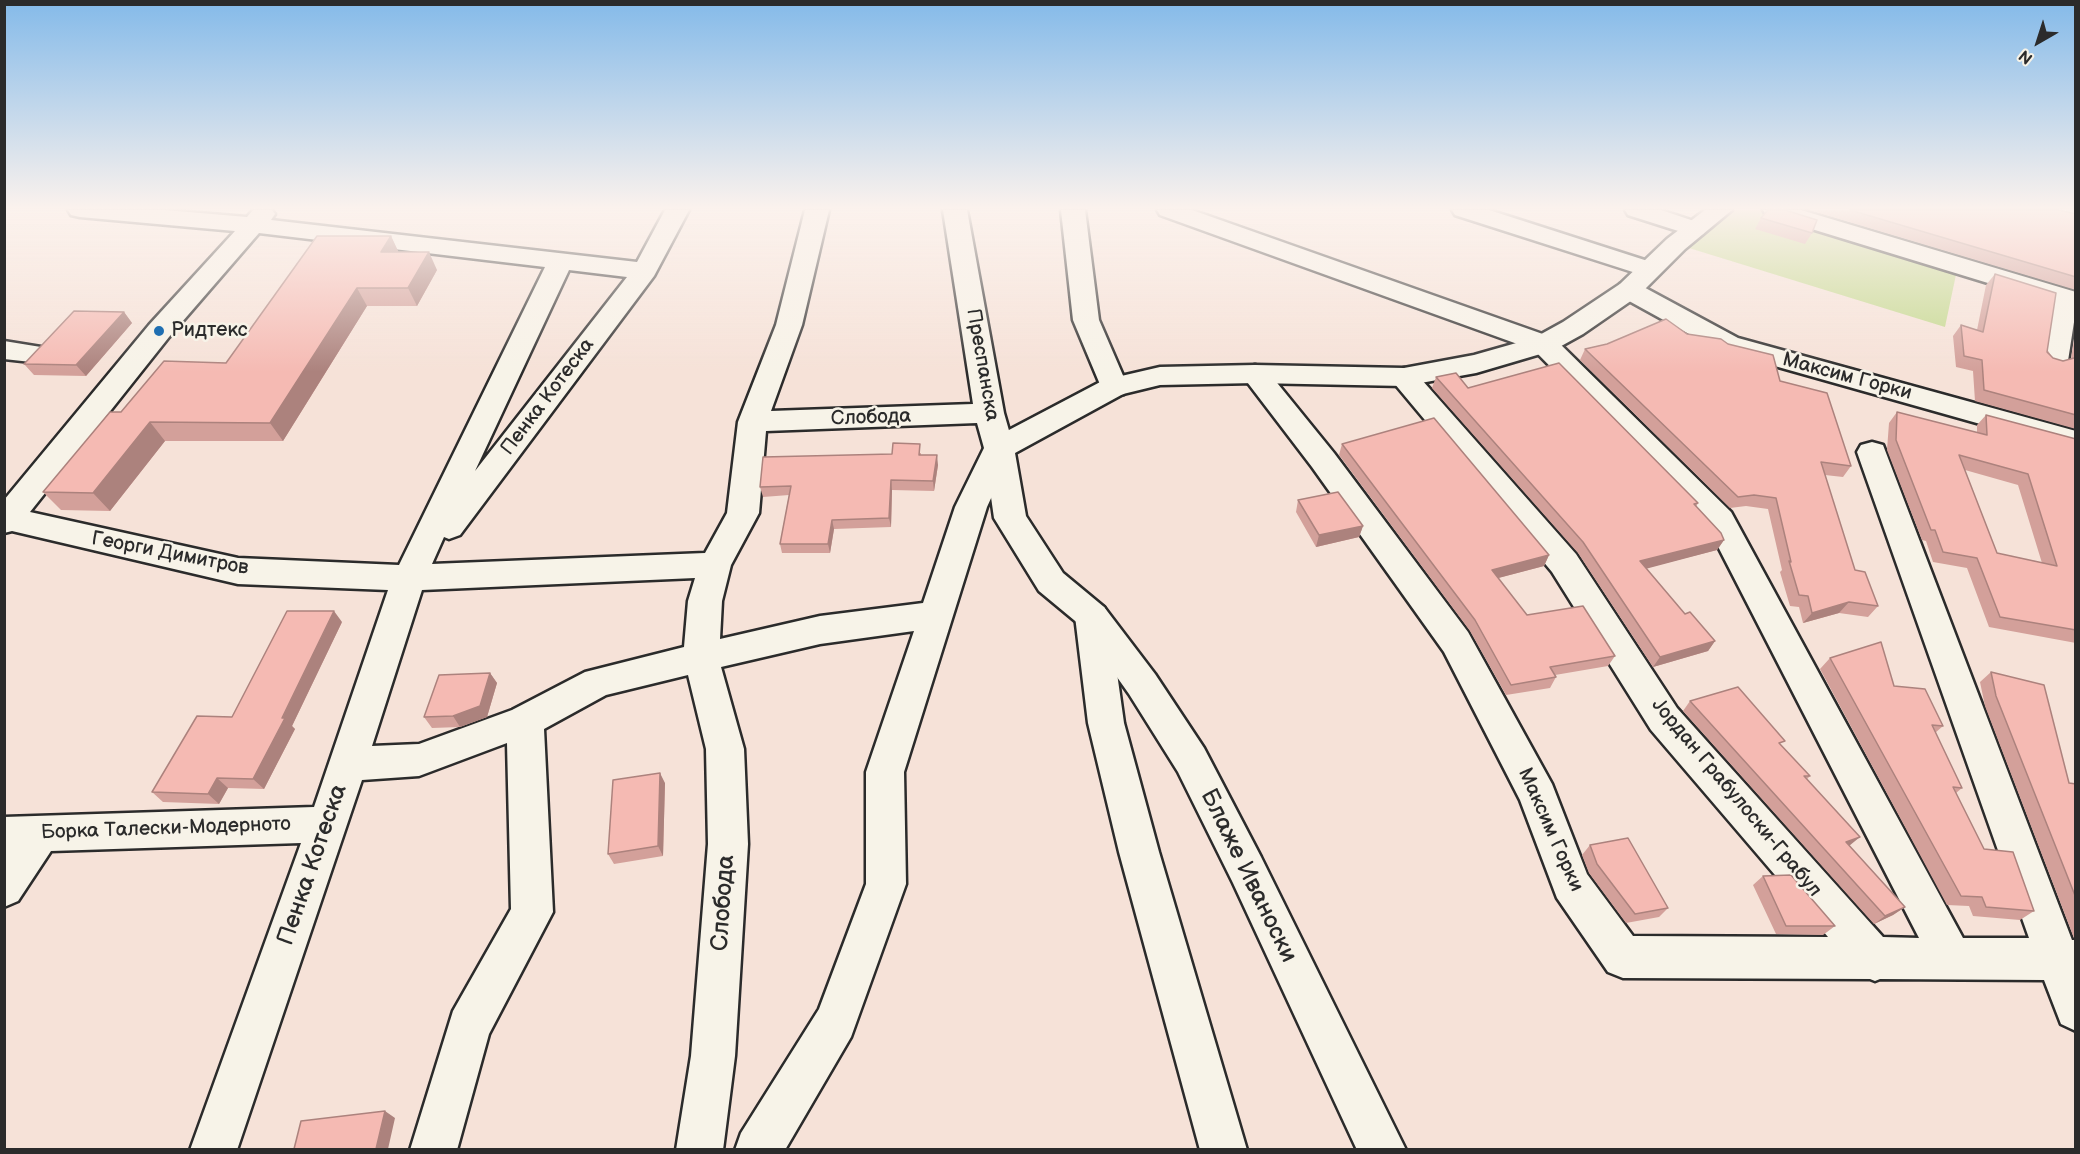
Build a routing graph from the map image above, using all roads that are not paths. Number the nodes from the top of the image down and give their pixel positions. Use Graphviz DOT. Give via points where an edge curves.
graph roads {
  1 [pos="219,264"];
  2 [pos="559,264"];
  3 [pos="584,264"];
  4 [pos="649,264"];
  5 [pos="804,264"];
  6 [pos="965,264"];
  7 [pos="1079,264"];
  8 [pos="1320,264"];
  9 [pos="1632,264"];
  10 [pos="1654,264"];
  11 [pos="1952,264"];
  12 [pos="1648,269"];
  13 [pos="645,271"];
  14 [pos="1629,290"];
  15 [pos="2070,300"];
  16 [pos="1544,344"];
  17 [pos="2054,361"];
  18 [pos="1255,374"];
  19 [pos="1404,377"];
  20 [pos="1114,387"];
  21 [pos="753,422"];
  22 [pos="994,430"];
  23 [pos="2076,441"];
  24 [pos="1872,452"];
  25 [pos="5,520"];
  26 [pos="715,565"];
  27 [pos="409,578"];
  28 [pos="935,615"];
  29 [pos="1092,616"];
  30 [pos="701,659"];
  31 [pos="525,721"];
  32 [pos="348,764"];
  33 [pos="328,824"];
  34 [pos="22,835"];
  35 [pos="4,888"];
  36 [pos="1952,959"];
  37 [pos="1875,960"];
  38 [pos="2066,960"];
  39 [pos="2076,1009"];
  40 [pos="213,1149"];
  41 [pos="433,1149"];
  42 [pos="699,1149"];
  43 [pos="759,1149"];
  44 [pos="1224,1149"];
  45 [pos="1383,1149"];
  1 -- 25 [label="street" via="159,331"];
  2 -- 27 [label="street, Пенка Котеска"];
  3 -- 13 [label="street"];
  4 -- 13 [label="street, Пенка Котеска"];
  5 -- 21 [label="street, Слобода" via="789,325"];
  6 -- 22 [label="street, Преспанска"];
  7 -- 20 [label="street" via="1086,320"];
  8 -- 16 [label="street"];
  9 -- 12 [label="street"];
  10 -- 12 [label="street"];
  11 -- 15 [label="street"];
  12 -- 14 [label="street"];
  13 -- 27 [label="street, Пенка Котеска"];
  14 -- 16 [label="street"];
  14 -- 23 [label="street, Максим Горки" via="1728,344"];
  15 -- 17 [label="street"];
  16 -- 19 [label="street" via="1476,364"];
  16 -- 36 [label="street" via="1720,520"];
  18 -- 19 [label="street"];
  18 -- 20 [label="street" via="1160,376"];
  18 -- 37 [label="street, Максим Горки" via="1456,642 1538,796 1571,885 1623,957"];
  19 -- 37 [label="street, Јордан Грабулоски-Грабул" via="1564,563 1664,719"];
  20 -- 22 [label="street"];
  21 -- 22 [label="street, Слобода"];
  21 -- 26 [label="street, Слобода" via="743,513"];
  22 -- 28 [label="street"];
  22 -- 29 [label="street, Блаже Иваноски" via="1010,518 1051,582"];
  24 -- 38 [label="street"];
  25 -- 27 [label="street, Георги Димитров" via="238,571"];
  26 -- 27 [label="street"];
  26 -- 30 [label="street, Слобода" via="705,601"];
  27 -- 32 [label="street, Пенка Котеска"];
  28 -- 30 [label="street" via="820,630"];
  28 -- 43 [label="street" via="885,772 886,884 836,1022"];
  29 -- 44 [label="street" via="1106,723"];
  29 -- 45 [label="street, Блаже Иваноски" via="1191,760"];
  30 -- 31 [label="street" via="598,682"];
  30 -- 42 [label="street, Слобода" via="725,749 728,844 713,1056"];
  31 -- 32 [label="street" via="419,760"];
  31 -- 41 [label="street" via="532,912 469,1027"];
  32 -- 33 [label="street, Пенка Котеска"];
  33 -- 34 [label="street, Борка Талески-Модерното"];
  33 -- 40 [label="street, Пенка Котеска"];
  34 -- 35 [label="street"];
  36 -- 37 [label="street, Максим Горки"];
  36 -- 38 [label="street, Максим Горки"];
  38 -- 39 [label="street"];
}
